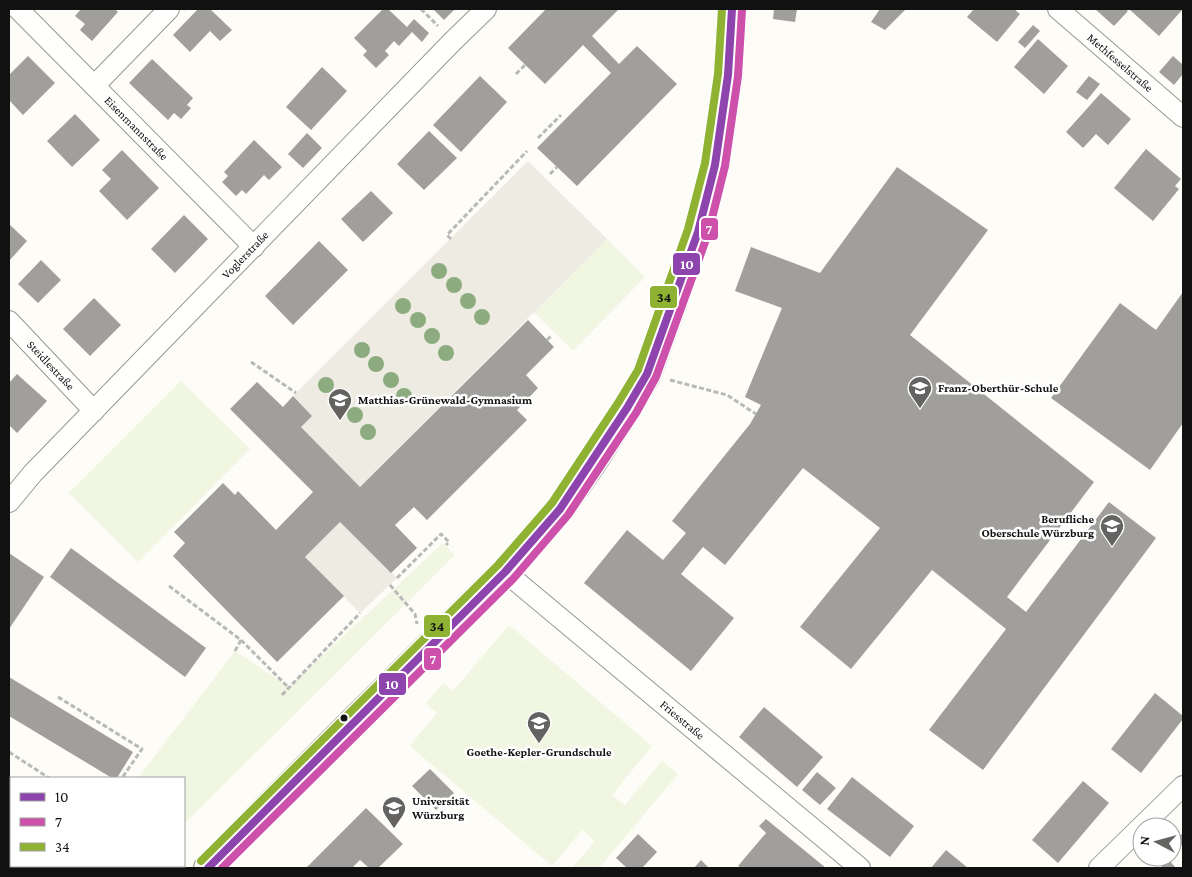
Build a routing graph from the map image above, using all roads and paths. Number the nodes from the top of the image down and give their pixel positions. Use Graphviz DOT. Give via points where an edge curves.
graph roads {
  1 [pos="18,9"];
  2 [pos="169,9"];
  3 [pos="421,9"];
  4 [pos="486,9"];
  5 [pos="732,9"];
  6 [pos="1058,9"];
  7 [pos="438,26"];
  8 [pos="525,65"];
  9 [pos="516,74"];
  10 [pos="95,85"];
  11 [pos="561,115"];
  12 [pos="1183,117"];
  13 [pos="538,138"];
  14 [pos="527,151"];
  15 [pos="557,167"];
  16 [pos="550,174"];
  17 [pos="451,240"];
  18 [pos="254,247"];
  19 [pos="9,321"];
  20 [pos="552,335"];
  21 [pos="548,340"];
  22 [pos="251,362"];
  23 [pos="646,374"];
  24 [pos="296,393"];
  25 [pos="94,411"];
  26 [pos="756,414"];
  27 [pos="9,502"];
  28 [pos="446,545"];
  29 [pos="505,572"];
  30 [pos="396,578"];
  31 [pos="390,585"];
  32 [pos="169,586"];
  33 [pos="360,613"];
  34 [pos="415,614"];
  35 [pos="241,640"];
  36 [pos="234,651"];
  37 [pos="289,688"];
  38 [pos="282,695"];
  39 [pos="58,698"];
  40 [pos="9,752"];
  41 [pos="48,777"];
  42 [pos="123,777"];
  43 [pos="1183,786"];
  44 [pos="208,868"];
  45 [pos="860,868"];
  46 [pos="1099,868"];
  1 -- 10 [label="street, Eisenmannstraße"];
  2 -- 10 [label="street"];
  3 -- 7 [label="path"];
  4 -- 18 [label="street, Voglerstraße"];
  5 -- 23 [label="street" via="728,75 715,165 698,232"];
  6 -- 12 [label="street, Methfesselstraße"];
  8 -- 9 [label="path"];
  10 -- 18 [label="street, Eisenmannstraße"];
  11 -- 13 [label="path"];
  14 -- 17 [label="path" via="447,235"];
  15 -- 16 [label="path"];
  18 -- 25 [label="street, Voglerstraße"];
  19 -- 25 [label="street, Steidlestraße"];
  20 -- 21 [label="path"];
  22 -- 24 [label="path"];
  23 -- 26 [label="path" via="727,395"];
  23 -- 29 [label="street" via="560,509"];
  25 -- 27 [label="street, Voglerstraße"];
  28 -- 30 [label="path" via="449,542 441,534"];
  29 -- 44 [label="street"];
  29 -- 45 [label="street, Friesstraße"];
  31 -- 34 [label="path"];
  32 -- 35 [label="path"];
  33 -- 37 [label="path"];
  35 -- 36 [label="path"];
  35 -- 37 [label="path"];
  37 -- 38 [label="path"];
  39 -- 42 [label="path" via="142,748"];
  40 -- 41 [label="path"];
  43 -- 46 [label="street"];
}
